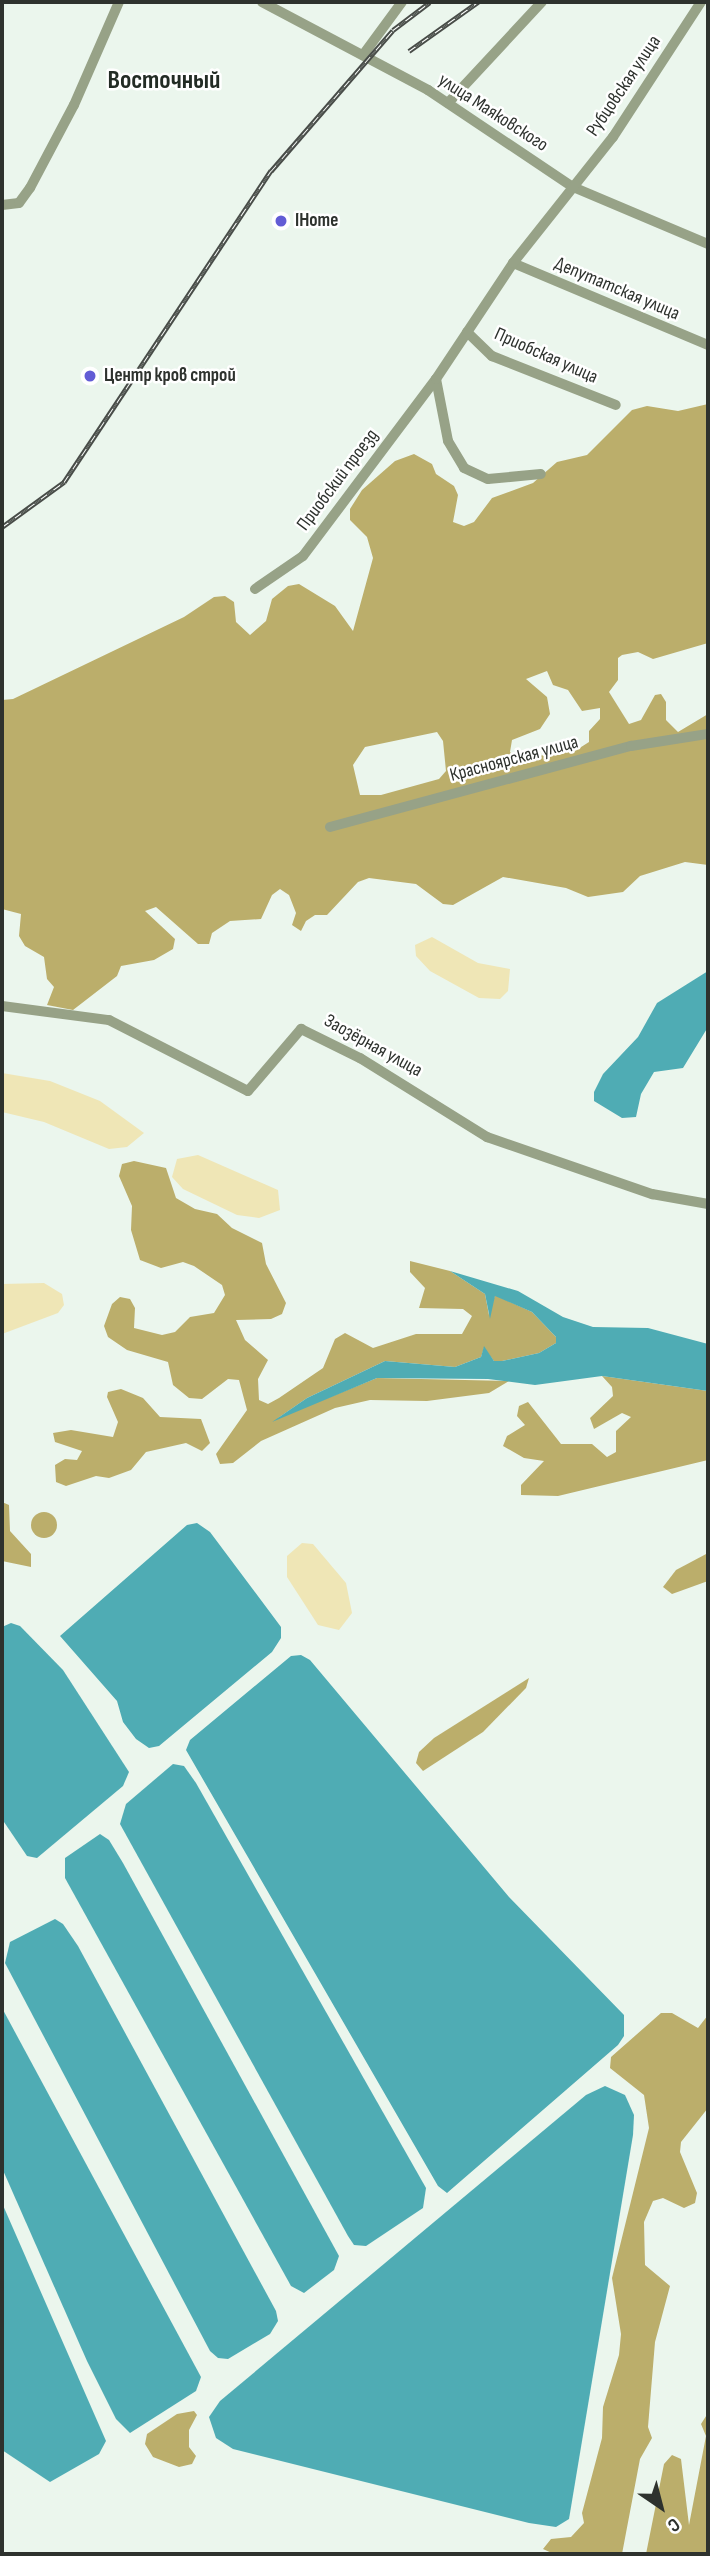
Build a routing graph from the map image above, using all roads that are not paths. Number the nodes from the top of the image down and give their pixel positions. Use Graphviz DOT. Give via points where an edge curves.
graph roads {
  1 [pos="119,2"];
  2 [pos="262,2"];
  3 [pos="402,2"];
  4 [pos="542,2"];
  5 [pos="701,2"];
  6 [pos="282,7"];
  7 [pos="363,55"];
  8 [pos="448,103"];
  9 [pos="573,187"];
  10 [pos="2,205"];
  11 [pos="708,244"];
  12 [pos="513,263"];
  13 [pos="467,332"];
  14 [pos="708,345"];
  15 [pos="436,379"];
  16 [pos="616,405"];
  17 [pos="541,474"];
  18 [pos="255,589"];
  19 [pos="708,734"];
  20 [pos="330,827"];
  21 [pos="2,1006"];
  22 [pos="708,1204"];
  1 -- 10 [label="street" via="74,105 30,188 19,203"];
  2 -- 6 [label="street, улица Маяковского"];
  3 -- 7 [label="street"];
  4 -- 8 [label="street"];
  5 -- 9 [label="street, Рубцовская улица" via="613,136"];
  6 -- 7 [label="street, улица Маяковского"];
  7 -- 8 [label="street, улица Маяковского"];
  8 -- 9 [label="street, улица Маяковского"];
  9 -- 11 [label="street, улица Маяковского"];
  9 -- 12 [label="street, Приобский проезд"];
  12 -- 13 [label="street, Приобский проезд"];
  12 -- 14 [label="street, Депутатская улица"];
  13 -- 15 [label="street, Приобский проезд"];
  13 -- 16 [label="street, Приобская улица" via="492,356"];
  15 -- 17 [label="street" via="448,441 464,468 488,479"];
  15 -- 18 [label="street, Приобский проезд" via="303,556"];
  19 -- 20 [label="street, Красноярская улица" via="631,746"];
  21 -- 22 [label="street, Заозёрная улица" via="109,1020 248,1091 301,1028 360,1058 487,1137 652,1194"];
}
